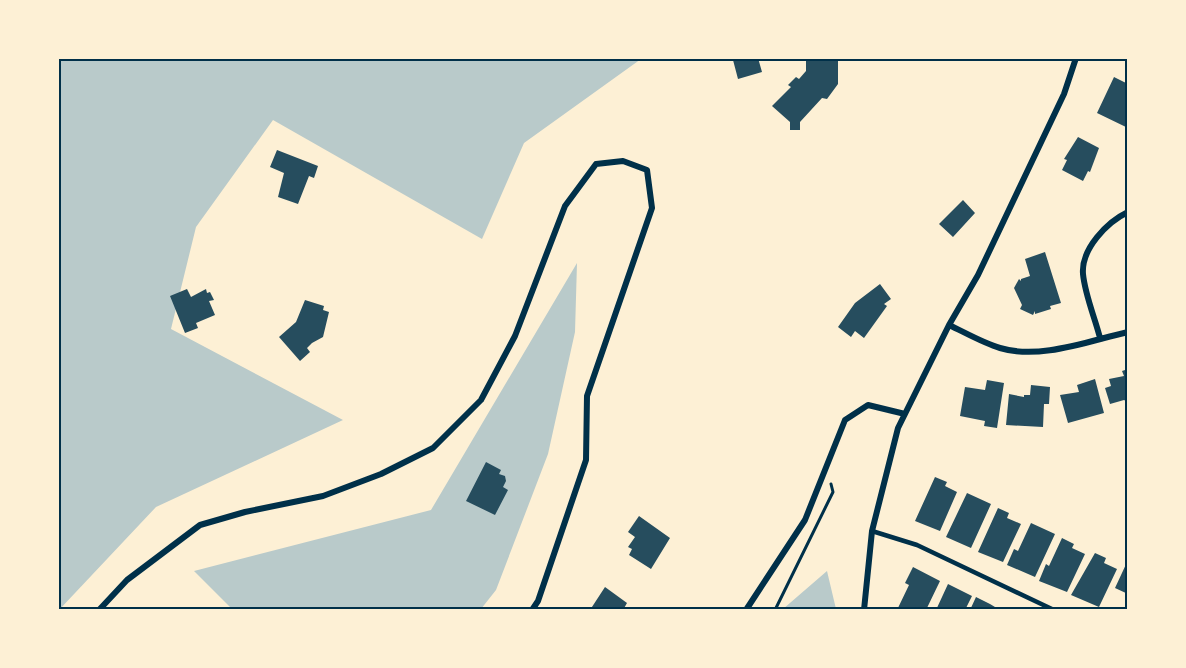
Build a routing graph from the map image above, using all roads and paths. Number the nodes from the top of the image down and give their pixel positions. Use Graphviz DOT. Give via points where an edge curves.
graph roads {
  1 [pos="1076,58"];
  2 [pos="1128,212"];
  3 [pos="949,325"];
  4 [pos="1128,332"];
  5 [pos="1100,338"];
  6 [pos="905,414"];
  7 [pos="826,468"];
  8 [pos="872,531"];
  9 [pos="99,609"];
  10 [pos="532,609"];
  11 [pos="746,609"];
  12 [pos="775,609"];
  13 [pos="864,609"];
  14 [pos="1054,609"];
  1 -- 3 [label="street" via="1064,94 978,275"];
  2 -- 5 [label="street" via="1093,239 1083,272"];
  3 -- 5 [label="street" via="1000,348 1024,352"];
  3 -- 6 [label="street"];
  4 -- 5 [label="street"];
  6 -- 7 [label="street" via="868,405 845,420"];
  6 -- 8 [label="street"];
  7 -- 11 [label="street" via="805,520"];
  7 -- 12 [label="path" via="833,492"];
  8 -- 13 [label="street"];
  8 -- 14 [label="lane" via="917,545"];
  9 -- 10 [label="street" via="127,580 200,525 323,496 381,474 433,448 486,391 515,336 565,206 596,164 623,161 647,170 652,208 587,396 586,460"];
}
